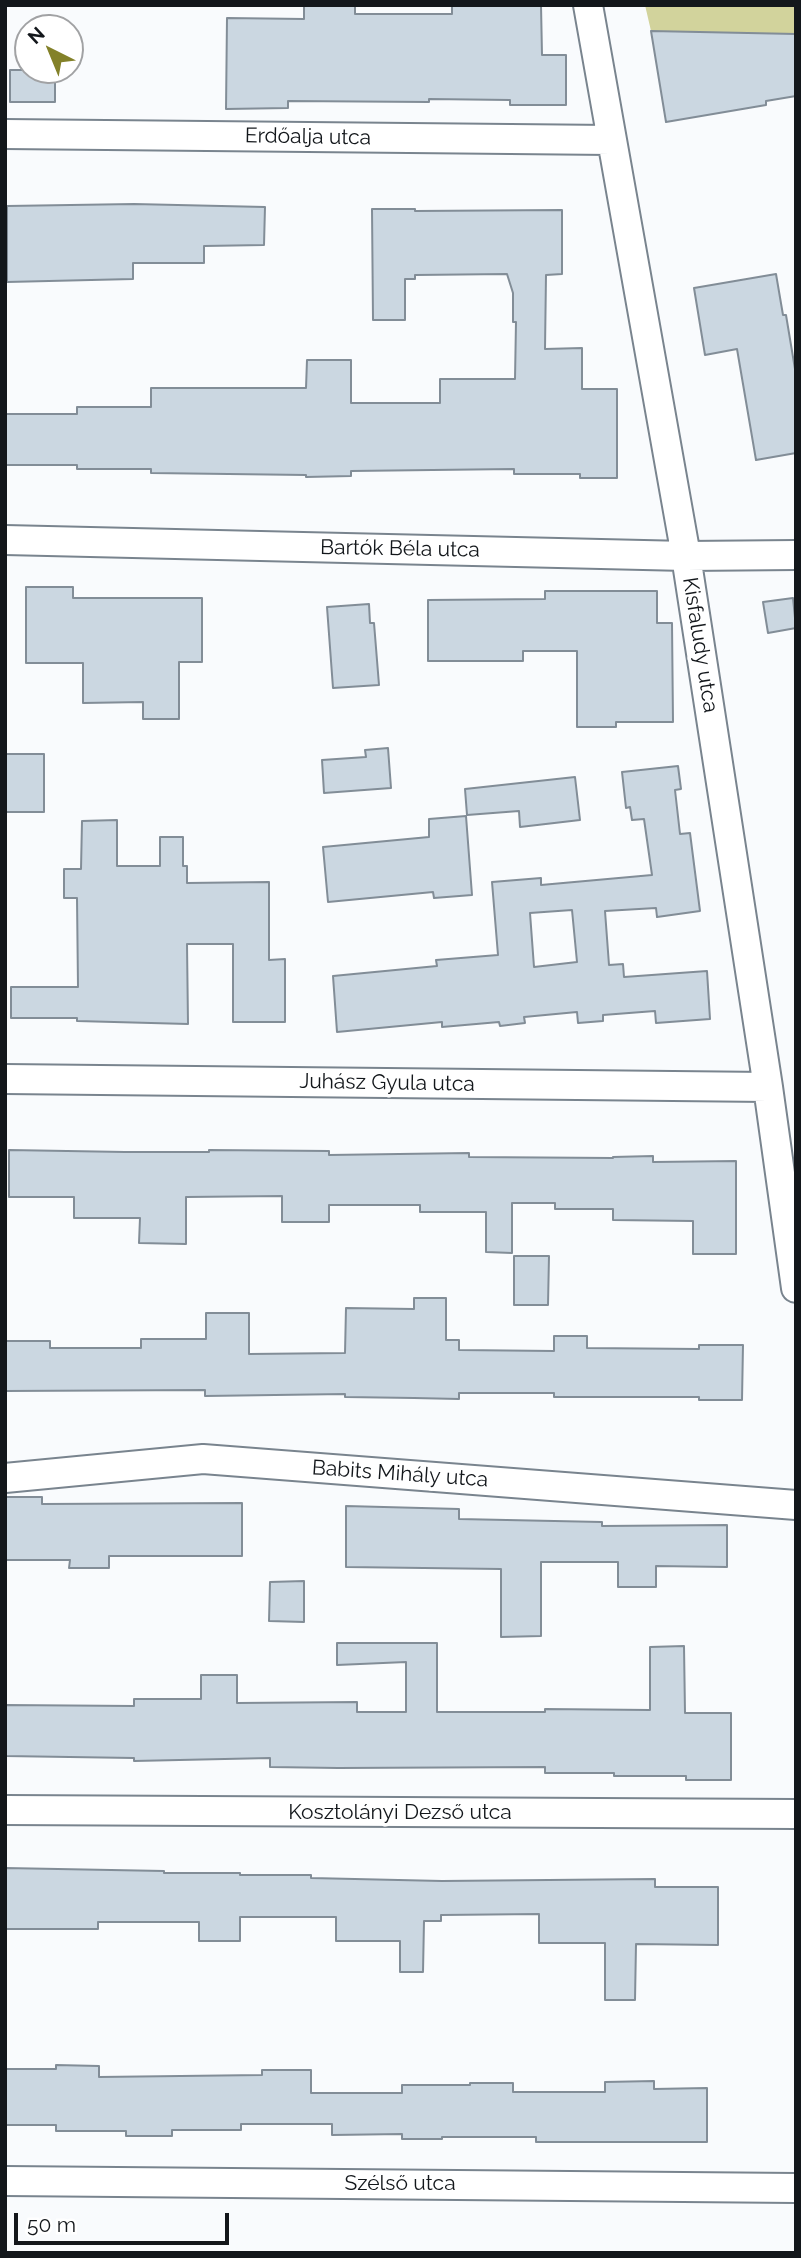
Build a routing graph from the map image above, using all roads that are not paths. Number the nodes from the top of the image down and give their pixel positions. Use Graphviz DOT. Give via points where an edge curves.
graph roads {
  1 [pos="588,5"];
  2 [pos="5,134"];
  3 [pos="611,140"];
  4 [pos="5,540"];
  5 [pos="796,555"];
  6 [pos="687,556"];
  7 [pos="5,1079"];
  8 [pos="768,1087"];
  9 [pos="796,1288"];
  10 [pos="5,1478"];
  11 [pos="796,1504"];
  12 [pos="5,1810"];
  13 [pos="796,1814"];
  14 [pos="5,2181"];
  15 [pos="796,2188"];
  1 -- 3 [label="street, Kisfaludy utca"];
  2 -- 3 [label="street, Erdőalja utca"];
  3 -- 6 [label="street, Kisfaludy utca"];
  4 -- 6 [label="street, Bartók Béla utca"];
  5 -- 6 [label="street, Bartók Béla utca"];
  6 -- 8 [label="street, Kisfaludy utca"];
  7 -- 8 [label="street, Juhász Gyula utca"];
  8 -- 9 [label="street, Kisfaludy utca"];
  10 -- 11 [label="street, Babits Mihály utca" via="203,1459"];
  12 -- 13 [label="street, Kosztolányi Dezső utca"];
  14 -- 15 [label="street, Szélső utca"];
}
